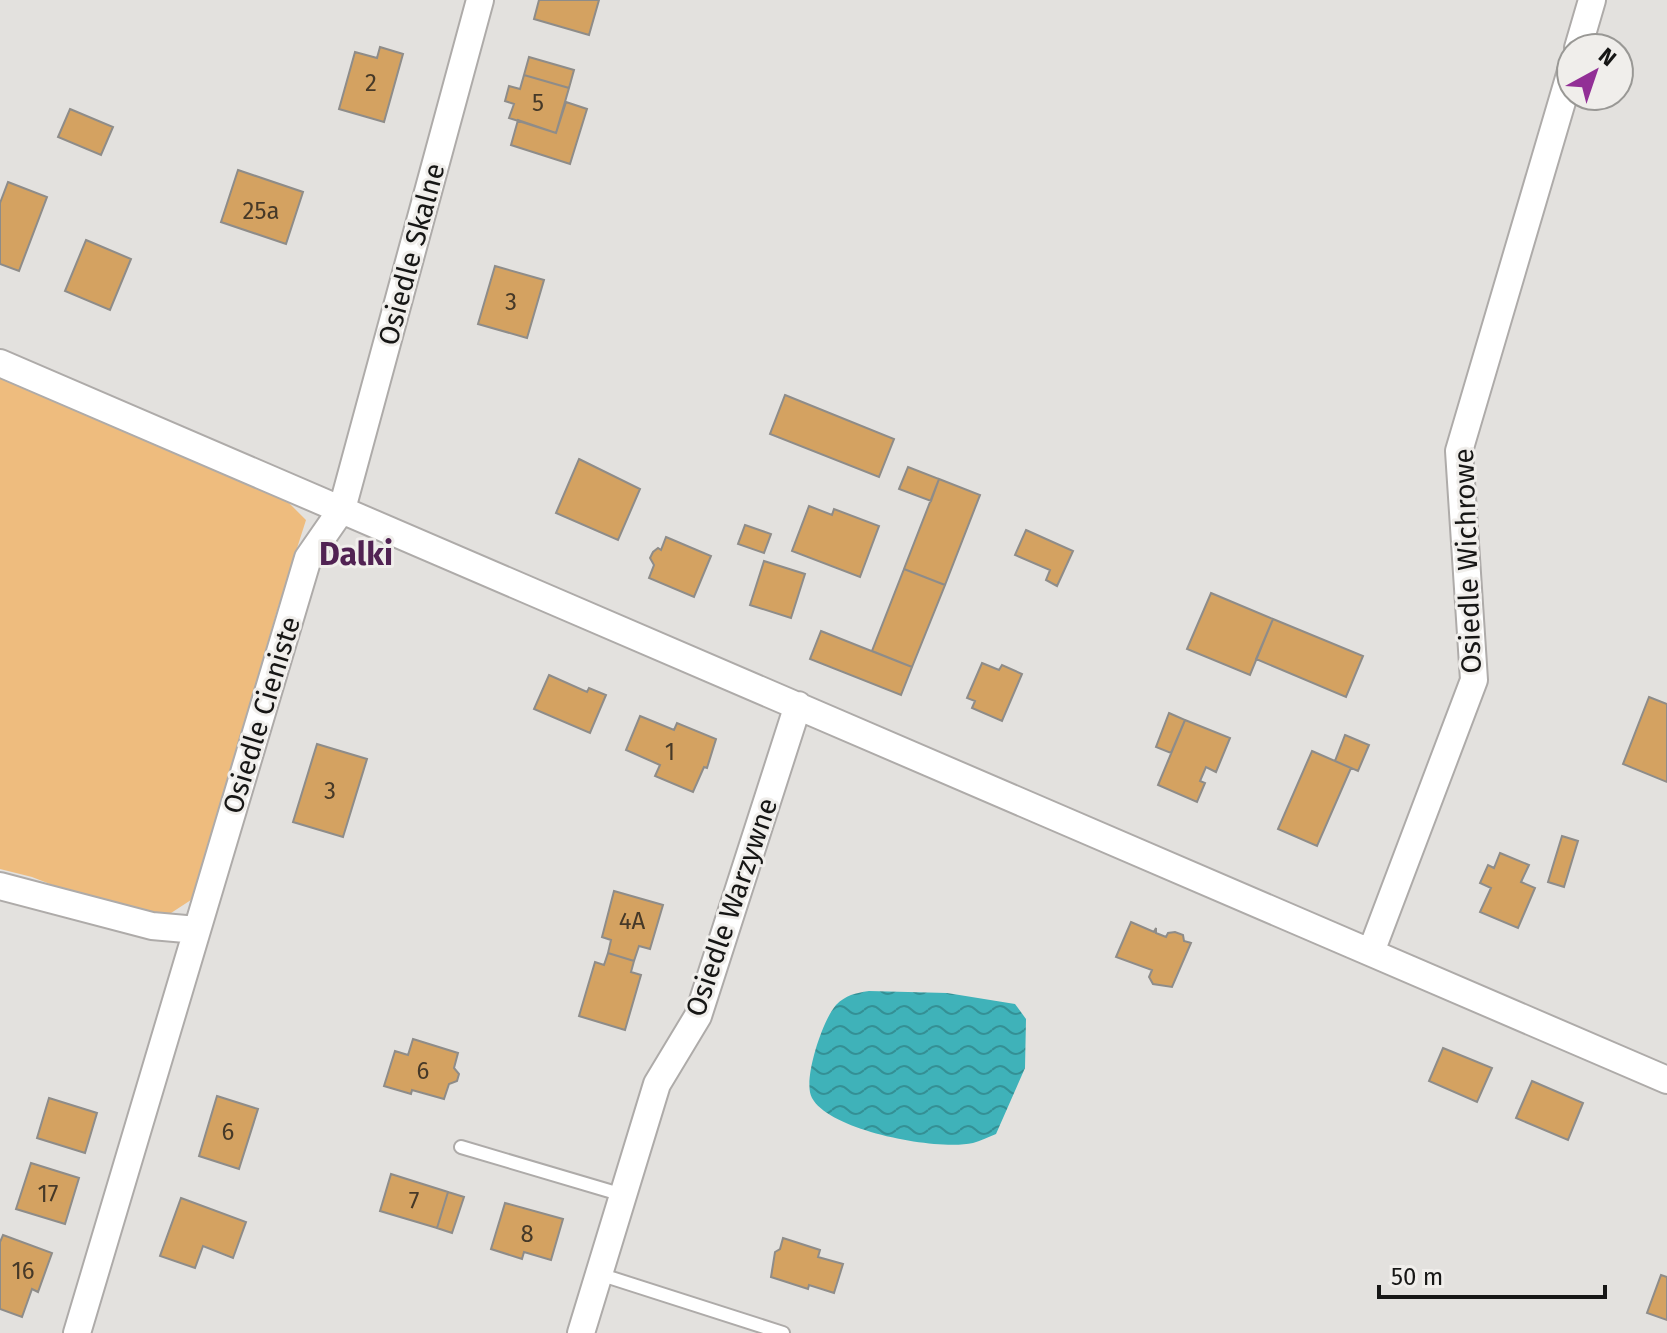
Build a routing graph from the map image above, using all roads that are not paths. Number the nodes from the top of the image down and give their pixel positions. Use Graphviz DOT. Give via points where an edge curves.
graph roads {
  1 [pos="480,0"];
  2 [pos="1592,0"];
  3 [pos="1583,32"];
  4 [pos="1559,112"];
  5 [pos="0,363"];
  6 [pos="342,509"];
  7 [pos="798,705"];
  8 [pos="0,886"];
  9 [pos="197,930"];
  10 [pos="1371,952"];
  11 [pos="1667,1080"];
  12 [pos="461,1147"];
  13 [pos="623,1195"];
  14 [pos="599,1274"];
  15 [pos="77,1333"];
  16 [pos="581,1333"];
  17 [pos="783,1333"];
  1 -- 6 [label="street, Osiedle Skalne"];
  2 -- 3 [label="street"];
  4 -- 10 [label="street, Osiedle Wichrowe" via="1459,451 1474,680"];
  5 -- 6 [label="street"];
  6 -- 7 [label="street"];
  6 -- 9 [label="street, Osiedle Cieniste" via="308,558"];
  7 -- 10 [label="street"];
  7 -- 13 [label="street, Osiedle Warzywne" via="698,1016 657,1084"];
  8 -- 9 [label="street" via="152,926"];
  9 -- 15 [label="street, Osiedle Cieniste"];
  10 -- 11 [label="street"];
  12 -- 13 [label="lane"];
  13 -- 14 [label="street, Osiedle Warzywne"];
  14 -- 16 [label="street, Osiedle Warzywne"];
  14 -- 17 [label="lane"];
}
